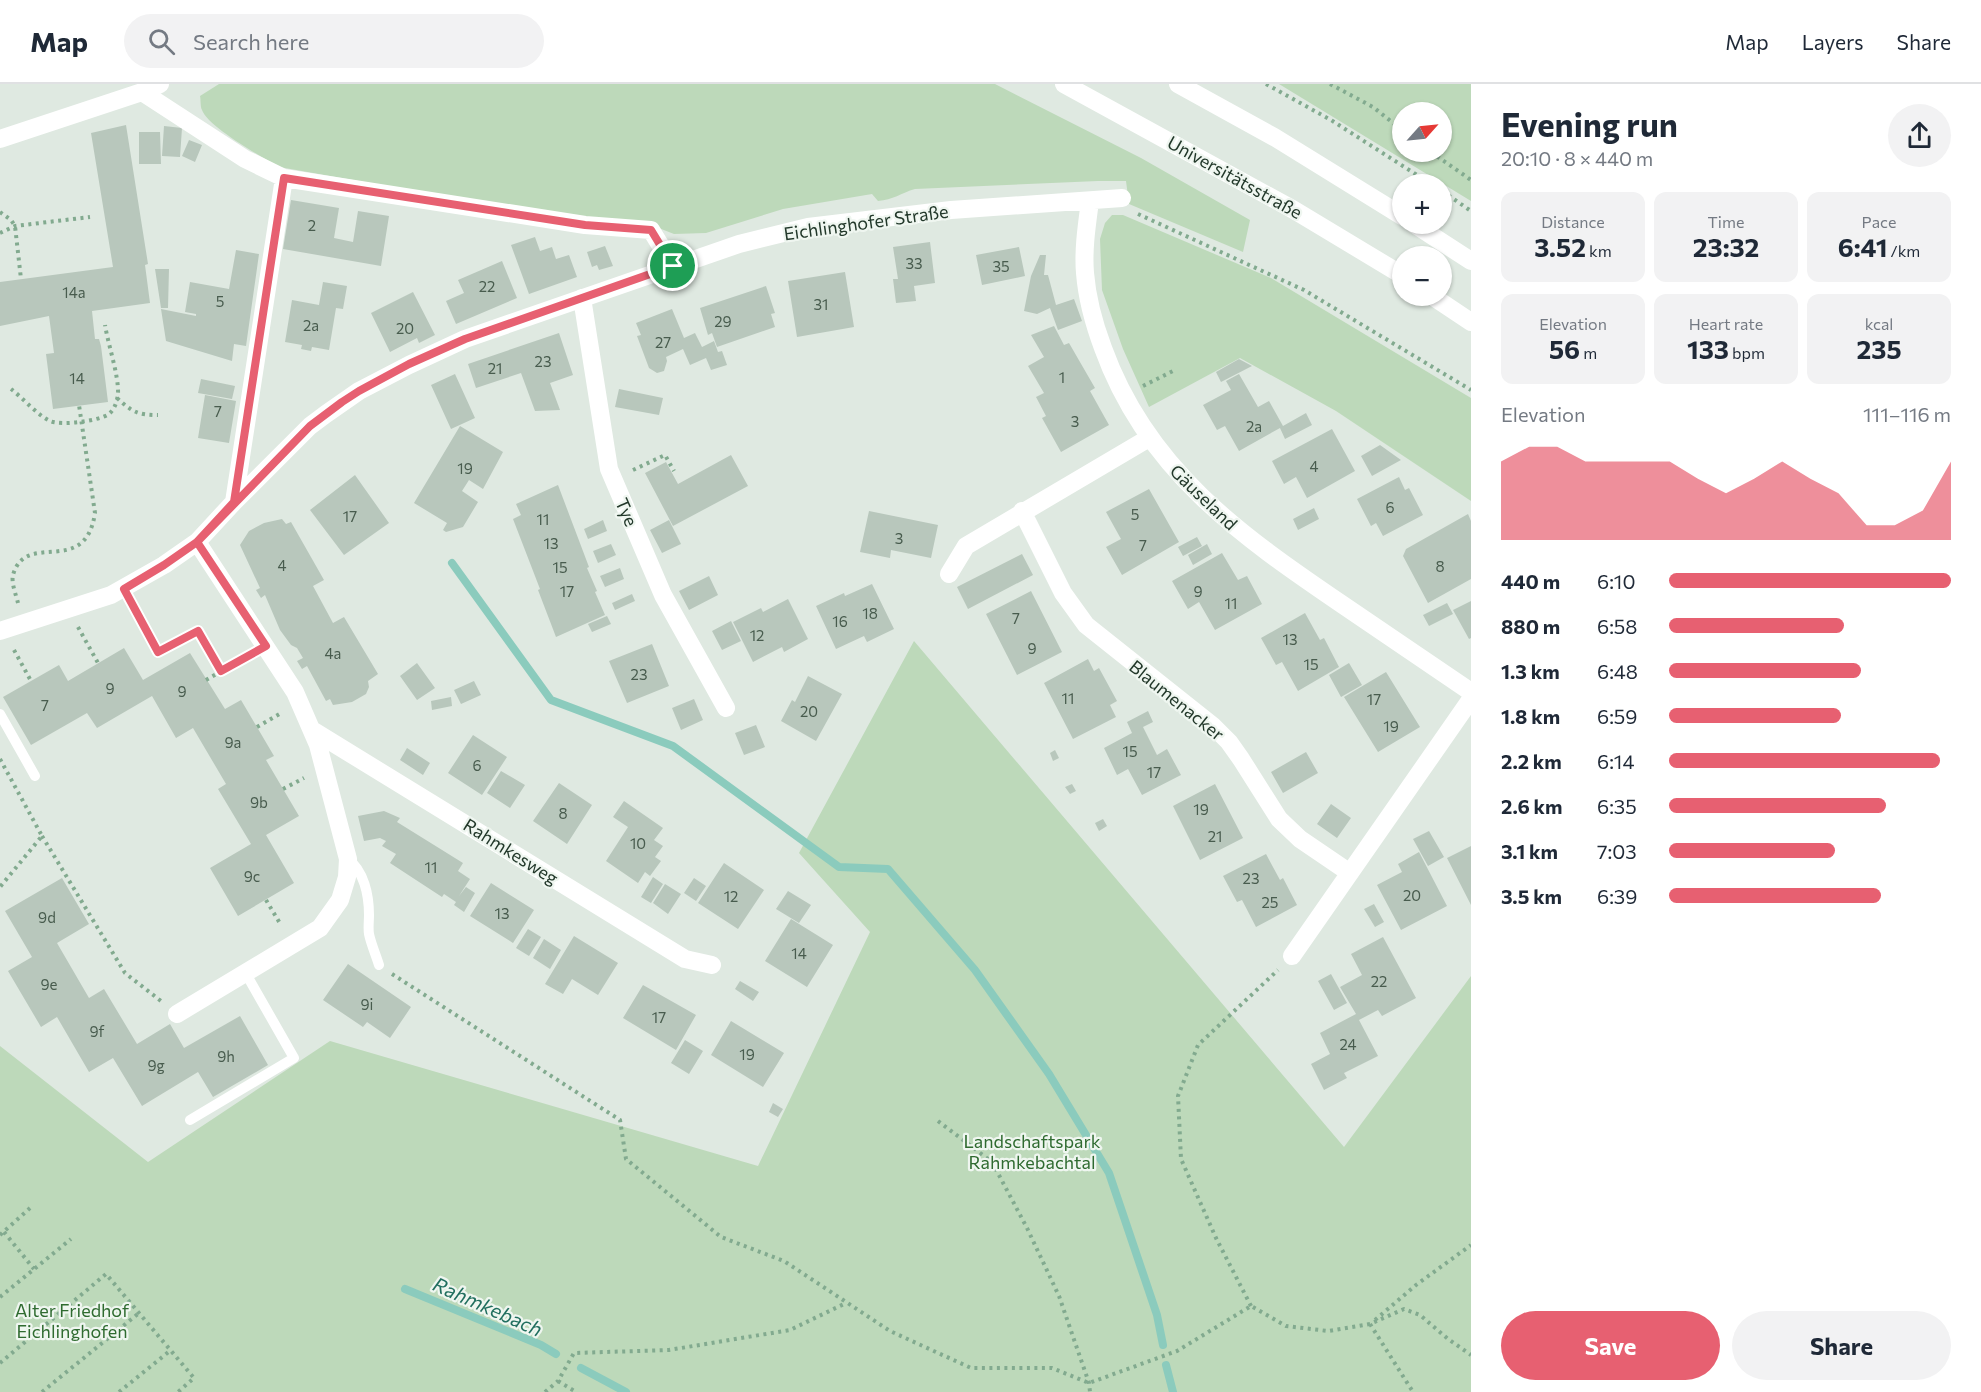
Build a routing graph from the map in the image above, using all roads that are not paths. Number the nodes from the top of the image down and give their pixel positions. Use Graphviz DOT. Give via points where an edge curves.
graph roads {
  1 [pos="160,84"];
  2 [pos="1064,84"];
  3 [pos="1178,84"];
  4 [pos="142,92"];
  5 [pos="0,139"];
  6 [pos="284,178"];
  7 [pos="1122,198"];
  8 [pos="1090,201"];
  9 [pos="1392,210"];
  10 [pos="1429,234"];
  11 [pos="1471,261"];
  12 [pos="673,266"];
  13 [pos="1392,269"];
  14 [pos="582,298"];
  15 [pos="1447,306"];
  16 [pos="1471,322"];
  17 [pos="1149,438"];
  18 [pos="234,502"];
  19 [pos="1022,511"];
  20 [pos="197,542"];
  21 [pos="949,574"];
  22 [pos="0,632"];
  23 [pos="1471,692"];
  24 [pos="1471,699"];
  25 [pos="726,708"];
  26 [pos="0,714"];
  27 [pos="312,730"];
  28 [pos="35,776"];
  29 [pos="348,859"];
  30 [pos="1350,873"];
  31 [pos="1292,956"];
  32 [pos="712,964"];
  33 [pos="379,966"];
  34 [pos="245,972"];
  35 [pos="177,1014"];
  36 [pos="190,1120"];
  1 -- 4 [label="street"];
  2 -- 13 [label="street, Universitätsstraße" via="1294,210"];
  3 -- 9 [label="street"];
  4 -- 5 [label="street"];
  4 -- 6 [label="street" via="245,159"];
  6 -- 12 [label="street" via="574,224 651,230"];
  6 -- 18 [label="street"];
  7 -- 8 [label="street, Eichlinghofer Straße"];
  8 -- 12 [label="street, Eichlinghofer Straße" via="951,210 808,227"];
  8 -- 17 [label="street, Gäuseland" via="1085,273 1089,300 1110,367"];
  10 -- 11 [label="street"];
  12 -- 14 [label="street, Eichlinghofer Straße"];
  14 -- 18 [label="street, Eichlinghofer Straße" via="465,339 359,391 310,426"];
  14 -- 25 [label="street, Tye" via="613,480 663,595"];
  15 -- 16 [label="street"];
  17 -- 19 [label="street"];
  17 -- 23 [label="street, Gäuseland" via="1178,474 1234,527"];
  18 -- 20 [label="street, Eichlinghofer Straße"];
  19 -- 21 [label="street" via="966,546"];
  19 -- 30 [label="street, Blaumenacker" via="1063,593 1086,626 1213,726 1229,742 1279,819 1300,839"];
  20 -- 22 [label="street, Eichlinghofer Straße" via="124,589"];
  20 -- 27 [label="street" via="295,692"];
  24 -- 30 [label="street"];
  26 -- 28 [label="lane"];
  27 -- 29 [label="street"];
  27 -- 32 [label="street, Rahmkesweg" via="685,959"];
  29 -- 33 [label="lane" via="361,874 366,890 369,933"];
  29 -- 34 [label="street" via="344,889 320,928"];
  30 -- 31 [label="street"];
  34 -- 35 [label="street"];
  34 -- 36 [label="lane" via="294,1058"];
}
